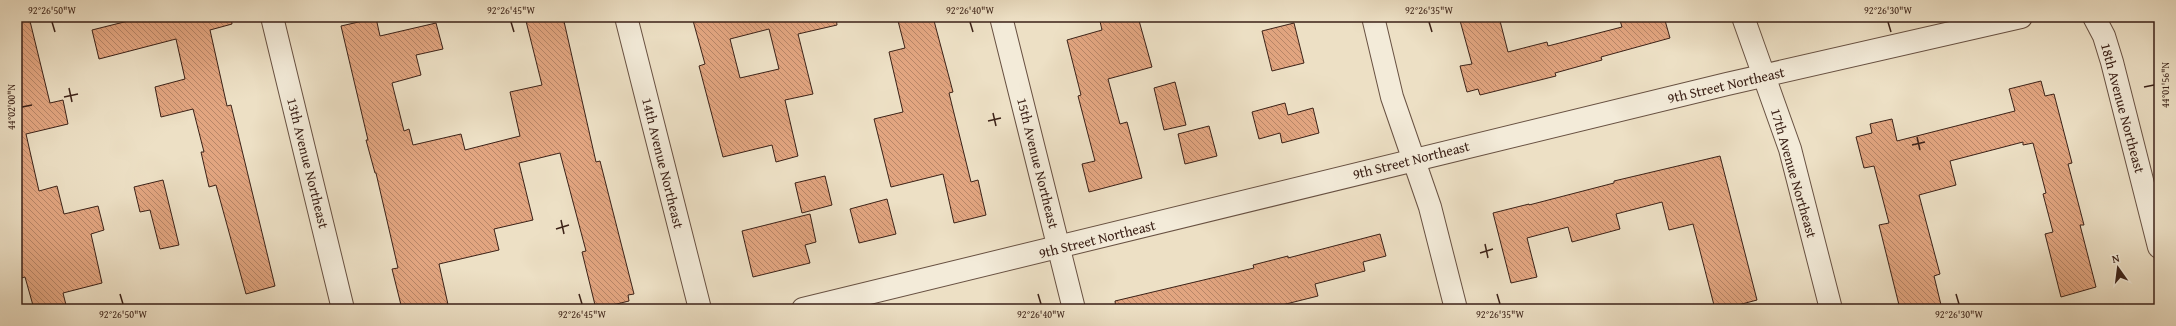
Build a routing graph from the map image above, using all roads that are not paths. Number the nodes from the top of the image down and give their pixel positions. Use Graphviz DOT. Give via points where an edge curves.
graph roads {
  1 [pos="272,17"];
  2 [pos="626,17"];
  3 [pos="1001,17"];
  4 [pos="1373,17"];
  5 [pos="1743,17"];
  6 [pos="2021,17"];
  7 [pos="2094,17"];
  8 [pos="1764,75"];
  9 [pos="1414,160"];
  10 [pos="2159,246"];
  11 [pos="1059,248"];
  12 [pos="343,309"];
  13 [pos="700,309"];
  14 [pos="803,309"];
  15 [pos="1074,309"];
  16 [pos="1456,309"];
  17 [pos="1831,309"];
  1 -- 12 [label="street, 13th Avenue Northeast"];
  2 -- 13 [label="street, 14th Avenue Northeast"];
  3 -- 11 [label="street, 15th Avenue Northeast"];
  4 -- 9 [label="street" via="1392,98"];
  5 -- 8 [label="street, 17th Avenue Northeast"];
  6 -- 8 [label="street, 9th Street Northeast"];
  7 -- 10 [label="street, 18th Avenue Northeast" via="2104,36 2112,62"];
  8 -- 9 [label="street, 9th Street Northeast"];
  8 -- 17 [label="street, 17th Avenue Northeast" via="1790,149"];
  9 -- 11 [label="street, 9th Street Northeast"];
  9 -- 16 [label="street" via="1430,207"];
  11 -- 14 [label="street, 9th Street Northeast"];
  11 -- 15 [label="street, 15th Avenue Northeast"];
}
